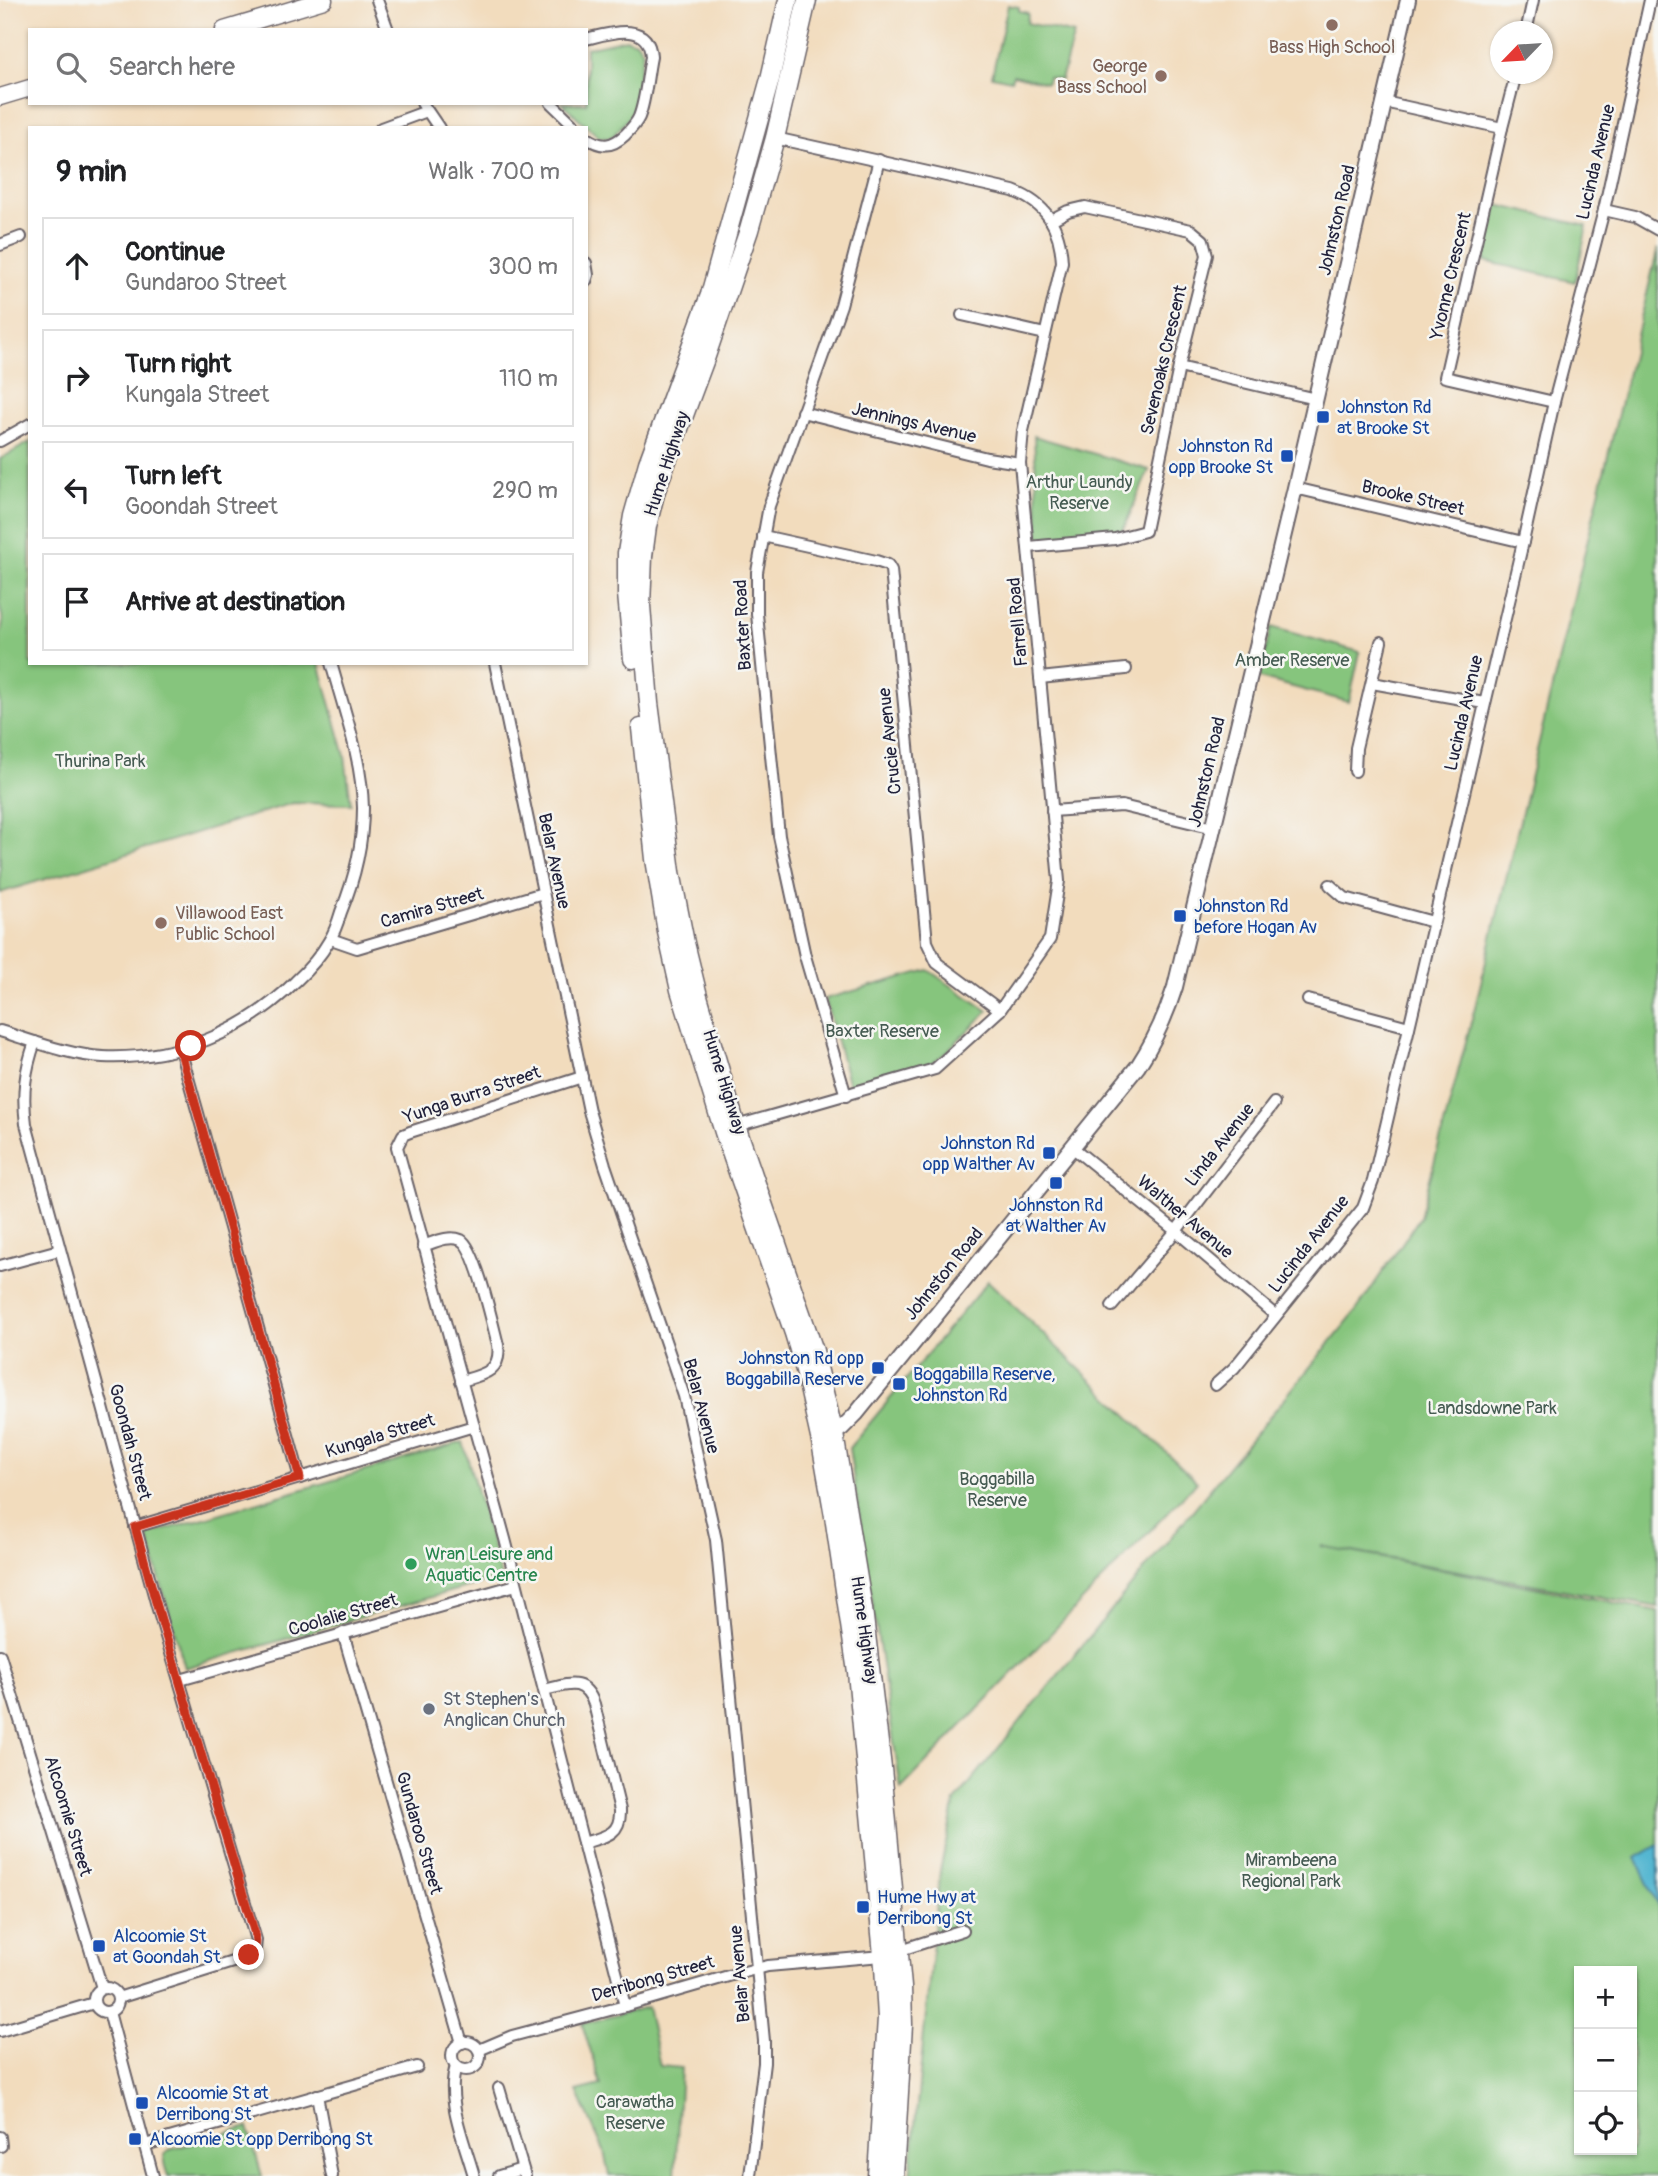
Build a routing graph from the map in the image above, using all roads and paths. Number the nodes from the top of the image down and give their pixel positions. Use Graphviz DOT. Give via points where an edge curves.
graph roads {
  1 [pos="324,0"];
  2 [pos="377,0"];
  3 [pos="788,0"];
  4 [pos="807,0"];
  5 [pos="1408,0"];
  6 [pos="1534,0"];
  7 [pos="1650,0"];
  8 [pos="1529,21"];
  9 [pos="231,28"];
  10 [pos="387,28"];
  11 [pos="588,38"];
  12 [pos="1513,84"];
  13 [pos="28,89"];
  14 [pos="0,97"];
  15 [pos="1384,102"];
  16 [pos="553,105"];
  17 [pos="425,107"];
  18 [pos="567,118"];
  19 [pos="385,126"];
  20 [pos="438,126"];
  21 [pos="560,126"];
  22 [pos="575,126"];
  23 [pos="1502,128"];
  24 [pos="588,138"];
  25 [pos="775,138"];
  26 [pos="879,160"];
  27 [pos="1604,210"];
  28 [pos="1051,220"];
  29 [pos="1658,230"];
  30 [pos="21,237"];
  31 [pos="0,245"];
  32 [pos="962,315"];
  33 [pos="1045,334"];
  34 [pos="1179,367"];
  35 [pos="1316,399"];
  36 [pos="1554,401"];
  37 [pos="802,412"];
  38 [pos="28,425"];
  39 [pos="0,441"];
  40 [pos="1020,463"];
  41 [pos="1295,488"];
  42 [pos="763,536"];
  43 [pos="1523,541"];
  44 [pos="1028,547"];
  45 [pos="1381,642"];
  46 [pos="332,665"];
  47 [pos="495,665"];
  48 [pos="1126,669"];
  49 [pos="1040,678"];
  50 [pos="1372,683"];
  51 [pos="1484,703"];
  52 [pos="1354,771"];
  53 [pos="1052,811"];
  54 [pos="1214,828"];
  55 [pos="1330,885"];
  56 [pos="543,893"];
  57 [pos="1433,922"];
  58 [pos="331,939"];
  59 [pos="1308,1000"];
  60 [pos="1000,1010"];
  61 [pos="1409,1027"];
  62 [pos="0,1031"];
  63 [pos="35,1042"];
  64 [pos="180,1049"];
  65 [pos="582,1077"];
  66 [pos="846,1096"];
  67 [pos="1274,1103"];
  68 [pos="736,1126"];
  69 [pos="1072,1147"];
  70 [pos="1176,1231"];
  71 [pos="423,1246"];
  72 [pos="60,1250"];
  73 [pos="0,1266"];
  74 [pos="1112,1306"];
  75 [pos="1275,1315"];
  76 [pos="461,1381"];
  77 [pos="1215,1385"];
  78 [pos="474,1426"];
  79 [pos="827,1438"];
  80 [pos="300,1478"];
  81 [pos="135,1527"];
  82 [pos="516,1584"];
  83 [pos="343,1633"];
  84 [pos="0,1655"];
  85 [pos="180,1680"];
  86 [pos="544,1690"];
  87 [pos="583,1843"];
  88 [pos="963,1930"];
  89 [pos="890,1954"];
  90 [pos="757,1969"];
  91 [pos="102,1988"];
  92 [pos="118,1998"];
  93 [pos="94,2003"];
  94 [pos="625,2006"];
  95 [pos="109,2012"];
  96 [pos="0,2031"];
  97 [pos="462,2043"];
  98 [pos="479,2050"];
  99 [pos="456,2066"];
  100 [pos="417,2067"];
  101 [pos="499,2088"];
  102 [pos="317,2095"];
  103 [pos="0,2137"];
  104 [pos="145,2144"];
  105 [pos="1,2146"];
  106 [pos="524,2172"];
  107 [pos="153,2176"];
  108 [pos="332,2176"];
  109 [pos="474,2176"];
  110 [pos="499,2176"];
  111 [pos="750,2176"];
  112 [pos="877,2176"];
  113 [pos="894,2176"];
  1 -- 9 [label="main road"];
  2 -- 10 [label="street"];
  3 -- 79 [label="highway, Hume Highway" via="710,295 640,488 627,553 627,594 656,867 680,990"];
  4 -- 25 [label="highway, Hume Highway"];
  5 -- 15 [label="street, Johnston Road"];
  6 -- 8 [label="street"];
  7 -- 27 [label="street, Lucinda Avenue"];
  11 -- 24 [label="street" via="610,33 639,34 646,39 651,57 640,113 632,129 609,146"];
  12 -- 23 [label="street, Yvonne Crescent"];
  13 -- 14 [label="main road"];
  15 -- 23 [label="street"];
  15 -- 35 [label="street, Johnston Road"];
  16 -- 18 [label="street"];
  17 -- 19 [label="street"];
  17 -- 20 [label="street"];
  18 -- 21 [label="street"];
  18 -- 22 [label="street"];
  23 -- 36 [label="street, Yvonne Crescent" via="1445,377"];
  25 -- 26 [label="street"];
  25 -- 68 [label="highway, Hume Highway" via="732,282 656,490 647,526 641,606 671,872 698,996"];
  26 -- 28 [label="street" via="1013,191 1032,200"];
  26 -- 37 [label="street, Baxter Road" via="841,305"];
  27 -- 29 [label="street" via="1635,217"];
  27 -- 36 [label="street, Lucinda Avenue"];
  28 -- 33 [label="street, Farrell Road" via="1059,236 1062,262"];
  28 -- 34 [label="street, Sevenoaks Crescent" via="1074,209 1091,208 1199,235 1206,255"];
  30 -- 31 [label="street"];
  32 -- 33 [label="street"];
  33 -- 40 [label="street, Farrell Road"];
  34 -- 35 [label="street"];
  34 -- 44 [label="street, Sevenoaks Crescent" via="1145,531 1115,539"];
  35 -- 41 [label="street, Johnston Road"];
  36 -- 43 [label="street, Lucinda Avenue"];
  37 -- 40 [label="street, Jennings Avenue"];
  37 -- 42 [label="street, Baxter Road"];
  38 -- 39 [label="street"];
  40 -- 44 [label="street, Farrell Road"];
  41 -- 43 [label="street, Brooke Street"];
  41 -- 54 [label="street, Johnston Road"];
  42 -- 60 [label="street, Crucie Avenue" via="876,561 891,570 927,942 937,963"];
  42 -- 66 [label="street, Baxter Road" via="757,614 779,836 805,956"];
  43 -- 51 [label="street, Lucinda Avenue"];
  44 -- 49 [label="street, Farrell Road"];
  45 -- 50 [label="street"];
  46 -- 58 [label="street" via="358,763 363,810 354,879"];
  47 -- 56 [label="street, Belar Avenue"];
  48 -- 49 [label="street"];
  49 -- 53 [label="street, Farrell Road"];
  50 -- 51 [label="street"];
  50 -- 52 [label="street"];
  51 -- 57 [label="street, Lucinda Avenue"];
  53 -- 54 [label="street" via="1122,806"];
  53 -- 60 [label="street, Farrell Road" via="1059,881 1050,939"];
  54 -- 69 [label="street, Johnston Road" via="1166,1016 1138,1066"];
  55 -- 57 [label="street" via="1345,898"];
  56 -- 58 [label="street, Camira Street" via="357,948"];
  56 -- 65 [label="street, Belar Avenue"];
  57 -- 61 [label="street, Lucinda Avenue"];
  58 -- 64 [label="street" via="312,965 269,1005 229,1031"];
  59 -- 61 [label="street"];
  60 -- 66 [label="street, Farrell Road" via="935,1069"];
  61 -- 75 [label="street, Lucinda Avenue" via="1363,1208"];
  62 -- 63 [label="street"];
  63 -- 64 [label="street" via="102,1056 146,1056"];
  63 -- 72 [label="street, Goondah Street" via="23,1103"];
  64 -- 80 [label="street"];
  65 -- 71 [label="street, Yunga Burra Street" via="403,1135 397,1155"];
  65 -- 90 [label="street, Belar Avenue" via="597,1139 684,1396 716,1540"];
  66 -- 68 [label="street, Farrell Road"];
  67 -- 70 [label="street, Linda Avenue"];
  68 -- 79 [label="highway, Hume Highway" via="814,1351"];
  69 -- 70 [label="street, Walther Avenue"];
  69 -- 79 [label="street, Johnston Road" via="856,1414"];
  70 -- 74 [label="street, Linda Avenue"];
  70 -- 75 [label="street, Walther Avenue"];
  71 -- 76 [label="street, Yunga Burra Street"];
  71 -- 76 [label="street" via="453,1238 467,1245 474,1259 498,1359 493,1368"];
  72 -- 73 [label="street"];
  72 -- 81 [label="street, Goondah Street"];
  75 -- 77 [label="street, Lucinda Avenue"];
  76 -- 78 [label="street, Yunga Burra Street"];
  78 -- 80 [label="street, Kungala Street"];
  78 -- 82 [label="street, Yunga Burra Street"];
  79 -- 89 [label="highway, Hume Highway"];
  80 -- 81 [label="street, Kungala Street"];
  81 -- 85 [label="street, Goondah Street"];
  82 -- 83 [label="street, Coolalie Street"];
  82 -- 86 [label="street, Yunga Burra Street"];
  83 -- 85 [label="street, Coolalie Street"];
  83 -- 97 [label="street, Gundaroo Street"];
  84 -- 91 [label="street, Alcoomie Street"];
  85 -- 92 [label="street, Goondah Street" via="257,1940 255,1950 239,1960"];
  86 -- 87 [label="street, Yunga Burra Street"];
  86 -- 87 [label="street" via="576,1684 590,1693 594,1704 621,1820 610,1834"];
  87 -- 94 [label="street, Yunga Burra Street"];
  88 -- 89 [label="street, Derribong Street"];
  89 -- 90 [label="street, Derribong Street"];
  89 -- 112 [label="highway, Hume Highway"];
  89 -- 113 [label="highway, Hume Highway" via="903,2025"];
  90 -- 94 [label="street, Derribong Street"];
  90 -- 111 [label="street, Belar Avenue" via="764,2063"];
  91 -- 92 [label="street"];
  91 -- 93 [label="street"];
  92 -- 95 [label="street"];
  93 -- 95 [label="street" via="102,2012"];
  93 -- 96 [label="street"];
  94 -- 98 [label="street, Derribong Street" via="512,2036"];
  95 -- 104 [label="street"];
  97 -- 98 [label="street" via="472,2043"];
  97 -- 99 [label="street" via="453,2052"];
  98 -- 99 [label="street" via="476,2066 463,2070"];
  99 -- 109 [label="street" via="453,2099"];
  100 -- 102 [label="street"];
  101 -- 106 [label="street"];
  102 -- 104 [label="street"];
  102 -- 108 [label="street"];
  103 -- 105 [label="street"];
  104 -- 107 [label="street"];
  106 -- 110 [label="street"];
}
